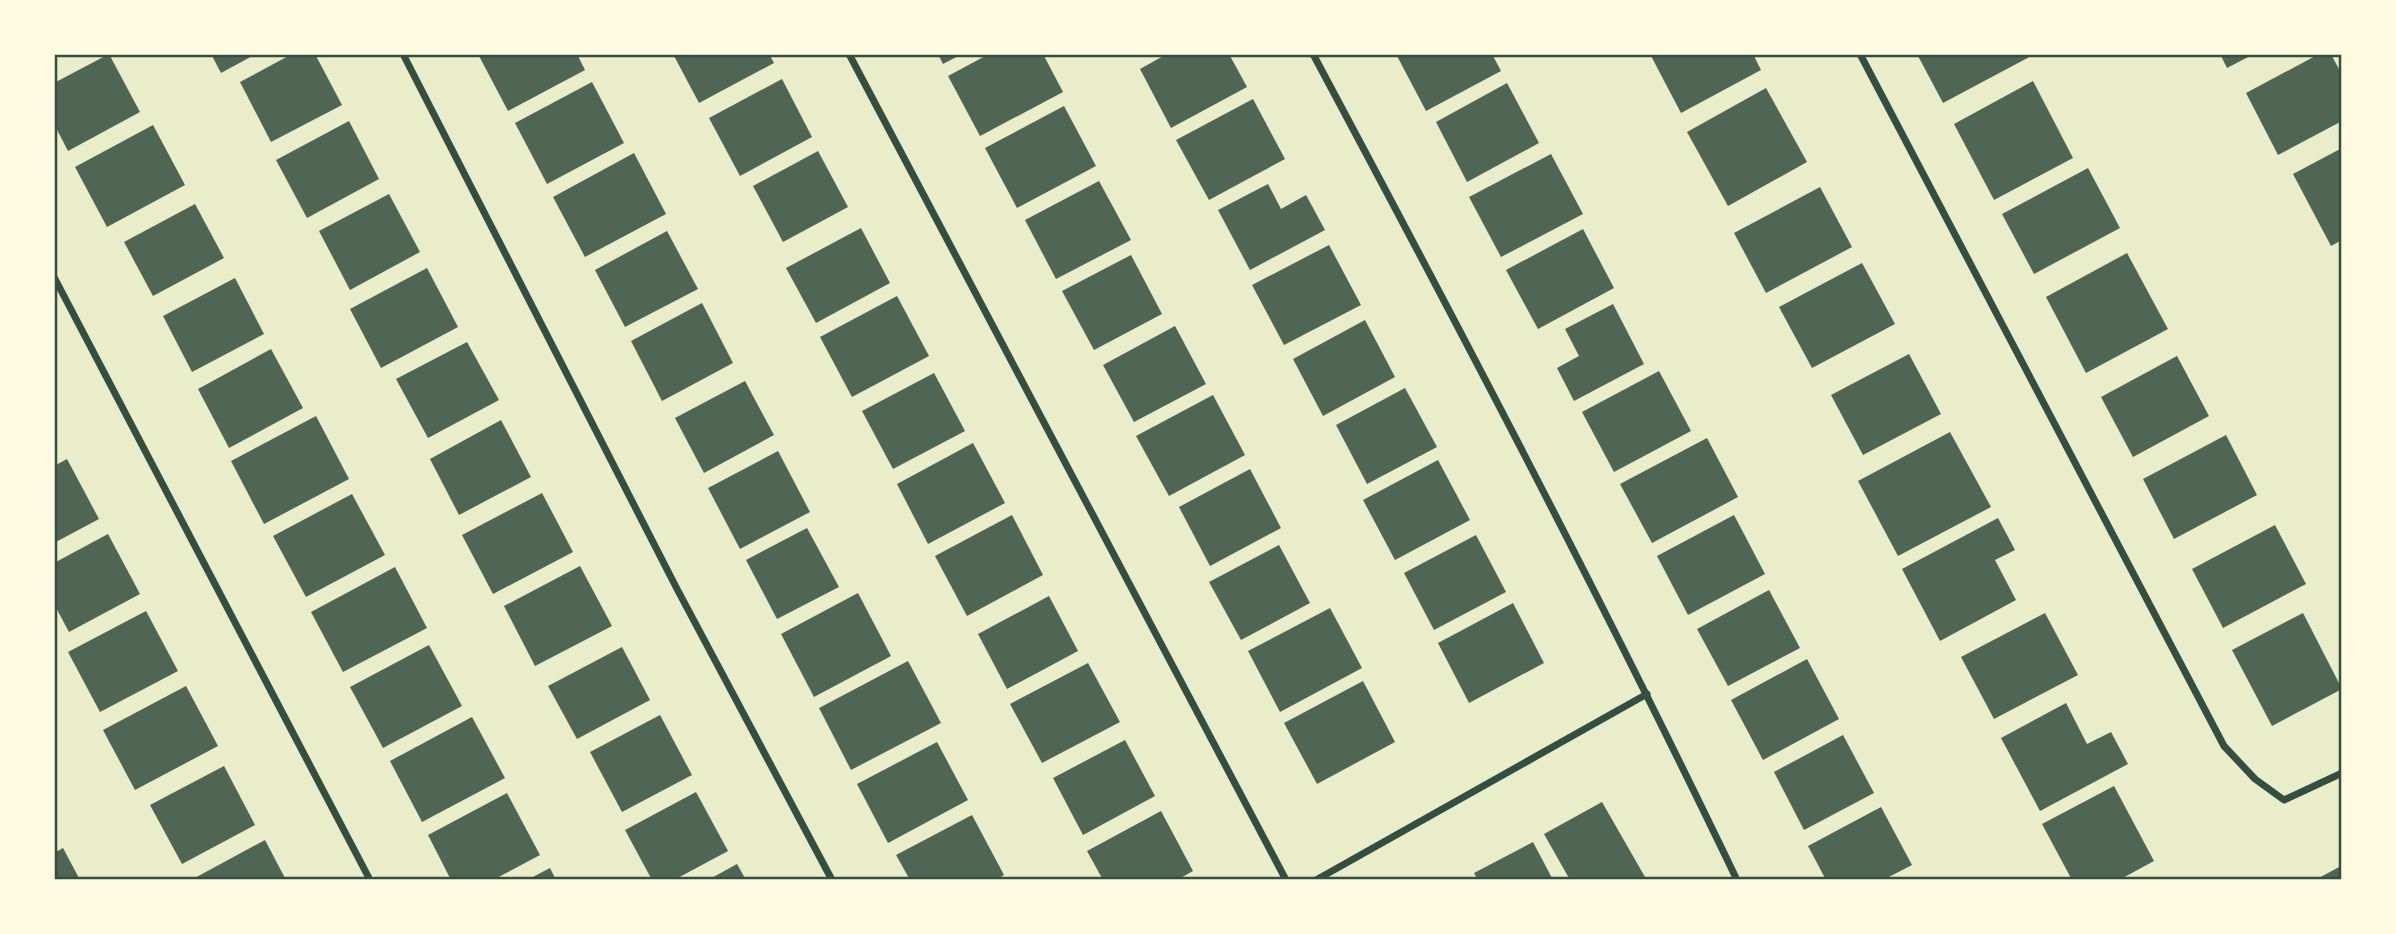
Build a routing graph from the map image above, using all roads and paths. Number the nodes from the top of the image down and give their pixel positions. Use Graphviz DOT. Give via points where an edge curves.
graph roads {
  1 [pos="403,54"];
  2 [pos="849,54"];
  3 [pos="1313,54"];
  4 [pos="1860,54"];
  5 [pos="54,277"];
  6 [pos="1647,694"];
  7 [pos="2342,773"];
  8 [pos="370,880"];
  9 [pos="832,880"];
  10 [pos="1286,880"];
  11 [pos="1316,880"];
  12 [pos="1737,880"];
  1 -- 9 [label="street"];
  2 -- 10 [label="street"];
  3 -- 6 [label="street" via="1447,303"];
  4 -- 7 [label="street" via="2224,746 2255,779 2284,800"];
  5 -- 8 [label="street"];
  6 -- 11 [label="street"];
  6 -- 12 [label="street"];
}
